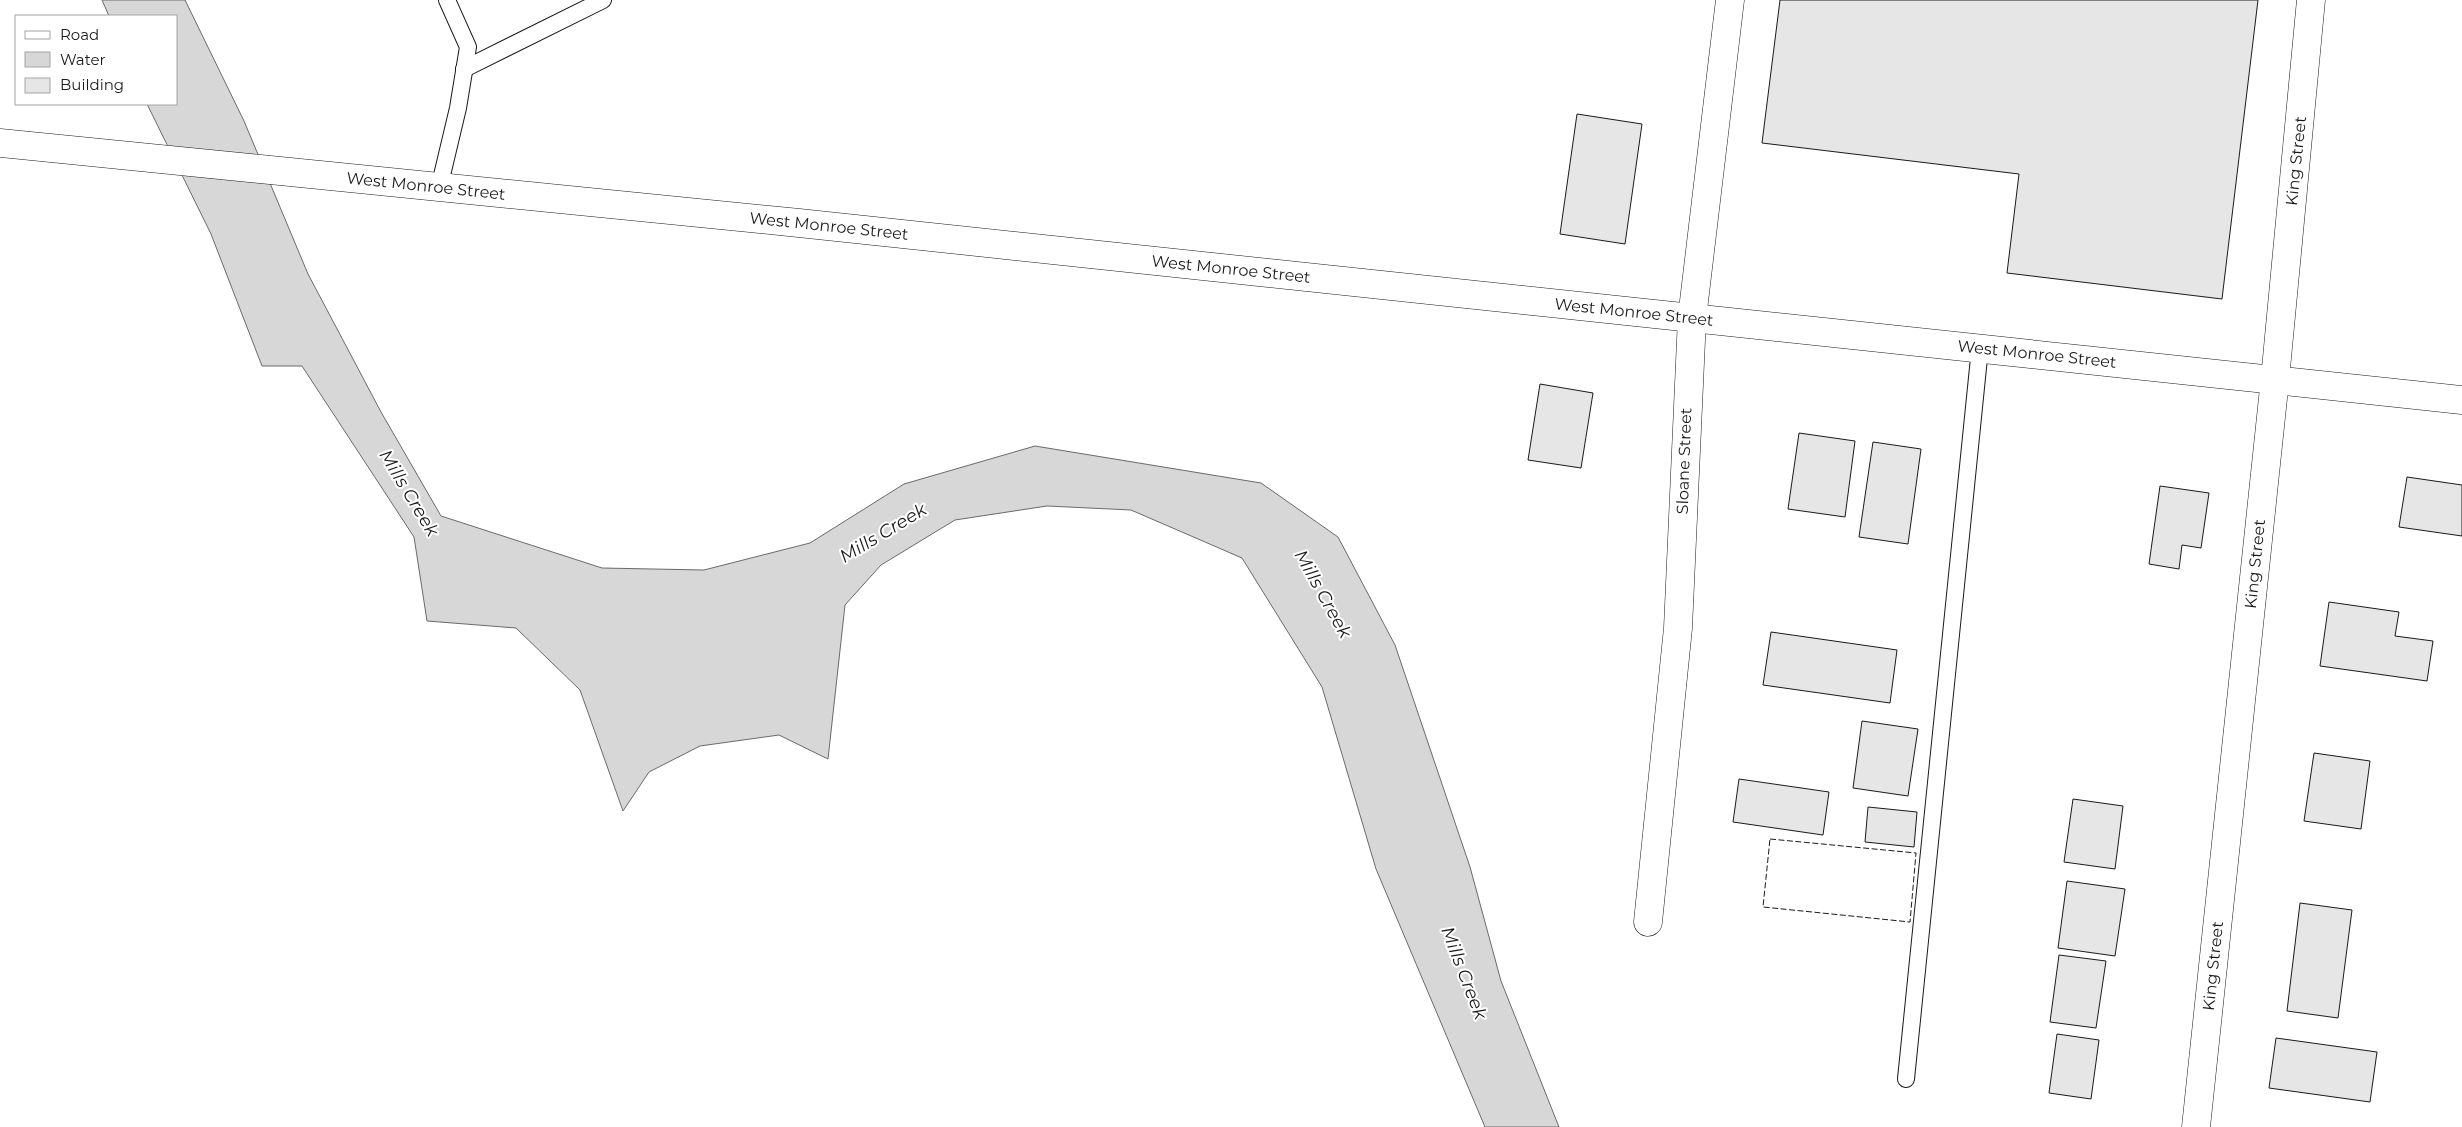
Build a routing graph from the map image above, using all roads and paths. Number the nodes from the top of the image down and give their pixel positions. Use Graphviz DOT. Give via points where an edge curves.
graph roads {
  1 [pos="447,0"];
  2 [pos="603,0"];
  3 [pos="1730,0"];
  4 [pos="2311,0"];
  5 [pos="464,69"];
  6 [pos="0,143"];
  7 [pos="439,188"];
  8 [pos="1692,318"];
  9 [pos="1980,348"];
  10 [pos="2274,379"];
  11 [pos="2462,400"];
  12 [pos="1648,922"];
  13 [pos="1906,1079"];
  14 [pos="2196,1127"];
  1 -- 5 [label="lane" via="468,48"];
  2 -- 5 [label="lane"];
  3 -- 8 [label="street, Sloane Street"];
  4 -- 10 [label="street, King Street"];
  5 -- 7 [label="lane"];
  6 -- 7 [label="street, West Monroe Street"];
  7 -- 8 [label="street, West Monroe Street"];
  8 -- 9 [label="street, West Monroe Street"];
  8 -- 12 [label="street, Sloane Street" via="1678,628"];
  9 -- 10 [label="street, West Monroe Street"];
  9 -- 13 [label="lane"];
  10 -- 11 [label="street, West Monroe Street"];
  10 -- 14 [label="street, King Street"];
}
